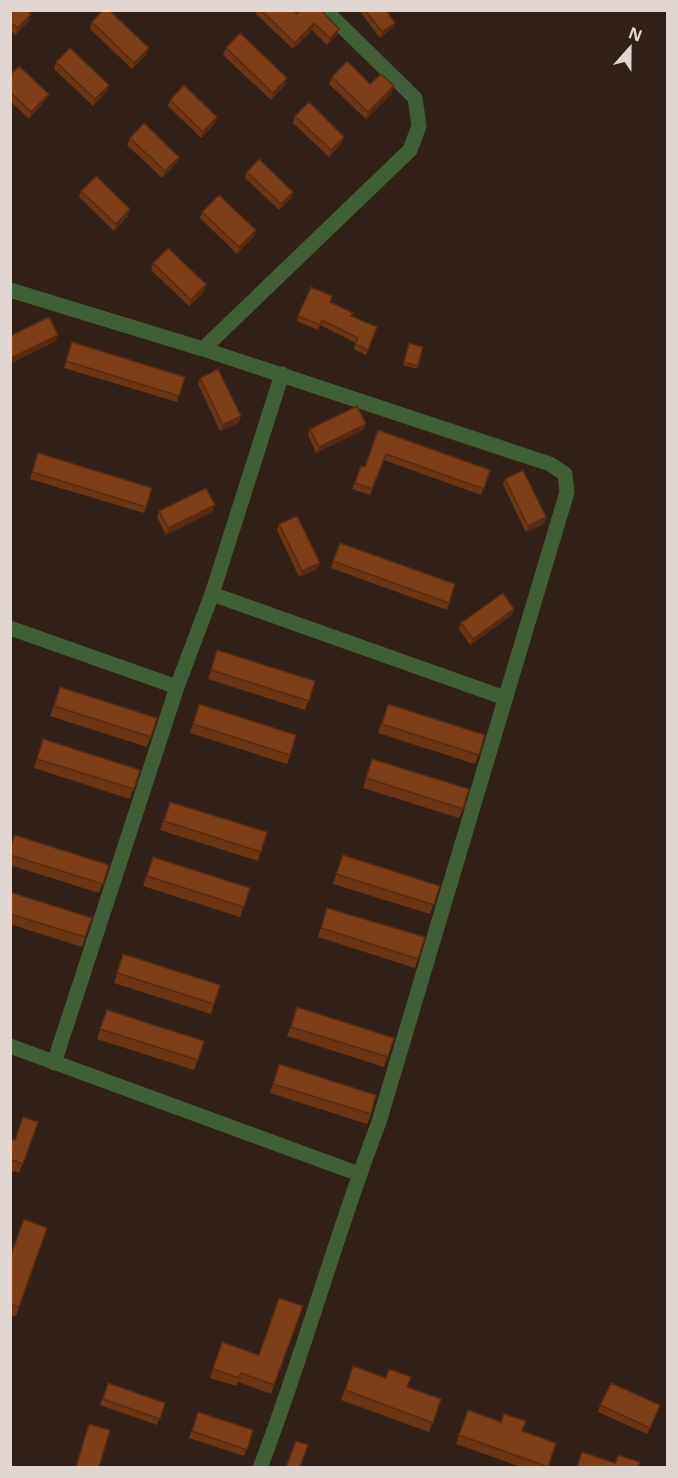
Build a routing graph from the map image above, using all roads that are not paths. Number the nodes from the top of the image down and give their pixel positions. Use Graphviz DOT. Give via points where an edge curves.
graph roads {
  1 [pos="325,10"];
  2 [pos="10,290"];
  3 [pos="203,348"];
  4 [pos="282,374"];
  5 [pos="212,594"];
  6 [pos="10,628"];
  7 [pos="177,687"];
  8 [pos="505,698"];
  9 [pos="10,1046"];
  10 [pos="54,1063"];
  11 [pos="359,1174"];
  12 [pos="260,1467"];
  1 -- 3 [label="street" via="415,98 419,126 410,150"];
  2 -- 3 [label="street"];
  3 -- 4 [label="street"];
  4 -- 5 [label="street"];
  4 -- 8 [label="street" via="550,464 565,474 567,492"];
  5 -- 7 [label="street"];
  5 -- 8 [label="street"];
  6 -- 7 [label="street"];
  7 -- 10 [label="street"];
  8 -- 11 [label="street" via="379,1122"];
  9 -- 10 [label="street"];
  10 -- 11 [label="street"];
  11 -- 12 [label="street"];
}
